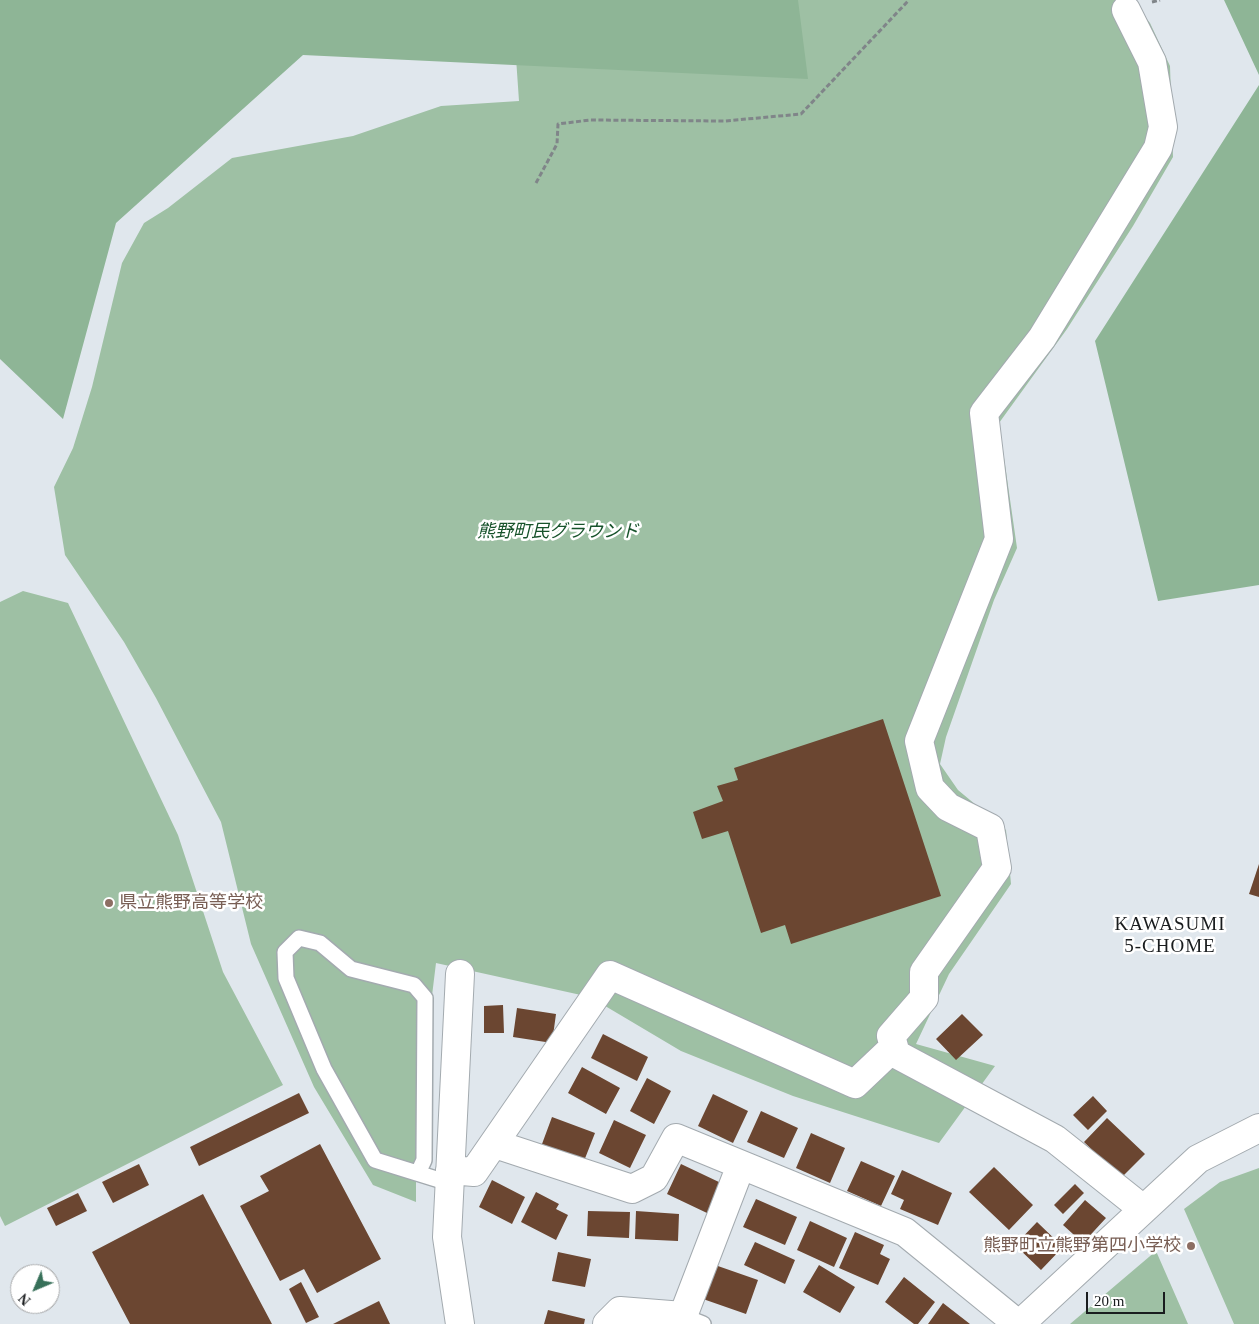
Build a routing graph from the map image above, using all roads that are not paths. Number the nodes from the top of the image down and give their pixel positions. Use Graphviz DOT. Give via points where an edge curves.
graph roads {
  1 [pos="1126,10"];
  2 [pos="460,974"];
  3 [pos="894,1047"];
  4 [pos="1259,1128"];
  5 [pos="495,1144"];
  6 [pos="742,1165"];
  7 [pos="418,1173"];
  8 [pos="450,1176"];
  9 [pos="1143,1209"];
  10 [pos="693,1320"];
  11 [pos="460,1324"];
  12 [pos="607,1324"];
  13 [pos="1019,1324"];
  1 -- 3 [label="street" via="1152,62 1163,128 1158,148 1042,338 984,413 1000,539 918,741 930,788 948,807 990,828 997,868 924,972 924,998 891,1036"];
  2 -- 8 [label="street"];
  3 -- 5 [label="street" via="855,1084 610,975"];
  3 -- 9 [label="street" via="896,1054 1055,1139"];
  4 -- 9 [label="street" via="1198,1159"];
  5 -- 6 [label="street" via="632,1189 654,1178 676,1138"];
  5 -- 8 [label="street" via="474,1172"];
  6 -- 10 [label="street"];
  6 -- 13 [label="street" via="905,1232"];
  7 -- 7 [label="lane" via="375,1160 324,1069 286,978 285,952 299,938 320,943 351,969 414,985 425,998 424,1160"];
  7 -- 8 [label="lane"];
  8 -- 11 [label="street" via="447,1238"];
  9 -- 13 [label="street"];
  10 -- 12 [label="street" via="620,1312"];
}
